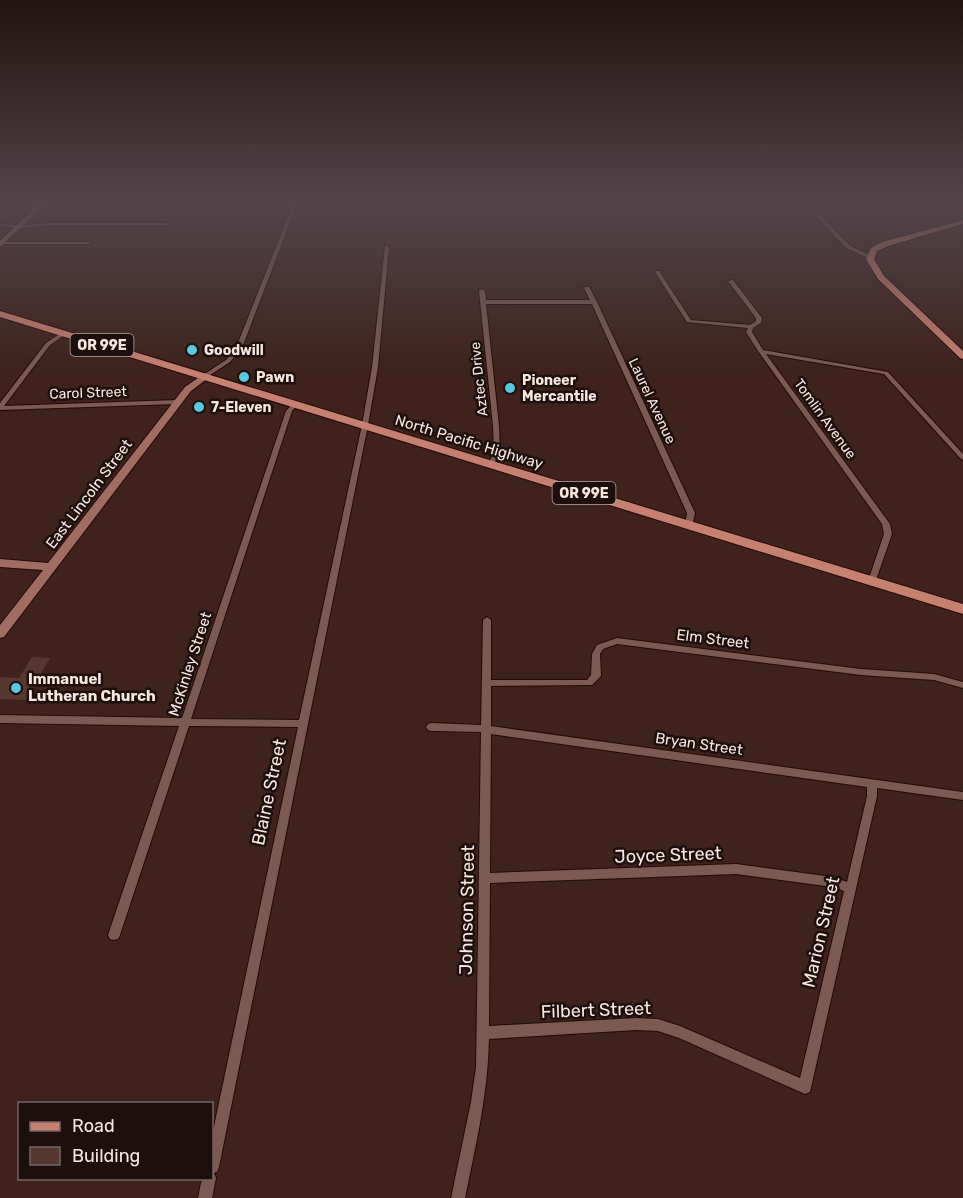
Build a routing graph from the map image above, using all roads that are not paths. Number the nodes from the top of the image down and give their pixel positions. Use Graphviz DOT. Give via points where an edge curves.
graph roads {
  1 [pos="273,260"];
  2 [pos="386,260"];
  3 [pos="871,260"];
  4 [pos="657,272"];
  5 [pos="731,281"];
  6 [pos="587,288"];
  7 [pos="482,291"];
  8 [pos="484,302"];
  9 [pos="594,302"];
  10 [pos="0,314"];
  11 [pos="751,327"];
  12 [pos="64,333"];
  13 [pos="761,351"];
  14 [pos="963,356"];
  15 [pos="35,361"];
  16 [pos="205,376"];
  17 [pos="177,402"];
  18 [pos="295,404"];
  19 [pos="0,408"];
  20 [pos="365,425"];
  21 [pos="963,458"];
  22 [pos="491,464"];
  23 [pos="689,525"];
  24 [pos="0,563"];
  25 [pos="51,567"];
  26 [pos="872,581"];
  27 [pos="963,609"];
  28 [pos="487,620"];
  29 [pos="0,634"];
  30 [pos="488,683"];
  31 [pos="963,685"];
  32 [pos="0,719"];
  33 [pos="184,724"];
  34 [pos="303,724"];
  35 [pos="431,728"];
  36 [pos="487,730"];
  37 [pos="872,784"];
  38 [pos="963,796"];
  39 [pos="485,878"];
  40 [pos="849,888"];
  41 [pos="114,935"];
  42 [pos="483,1033"];
  43 [pos="805,1087"];
  44 [pos="213,1162"];
  45 [pos="209,1180"];
  46 [pos="205,1198"];
  47 [pos="458,1198"];
  1 -- 16 [label="street" via="235,354"];
  2 -- 20 [label="street, Blaine Street"];
  3 -- 14 [label="main road" via="873,268"];
  4 -- 11 [label="street" via="689,321"];
  5 -- 11 [label="street, Tomlin Avenue" via="759,318"];
  6 -- 9 [label="street, Laurel Avenue"];
  7 -- 8 [label="street, Aztec Drive"];
  8 -- 9 [label="street"];
  8 -- 22 [label="street, Aztec Drive" via="497,453"];
  9 -- 23 [label="street, Laurel Avenue" via="691,513"];
  10 -- 12 [label="main road, North Pacific Highway / OR 99E"];
  11 -- 13 [label="street, Tomlin Avenue" via="749,332"];
  12 -- 15 [label="street" via="53,339"];
  12 -- 16 [label="main road, North Pacific Highway / OR 99E"];
  13 -- 21 [label="street" via="884,372"];
  13 -- 26 [label="street, Tomlin Avenue" via="886,524 888,534"];
  15 -- 19 [label="street"];
  16 -- 17 [label="street, East Lincoln Street"];
  16 -- 18 [label="main road, North Pacific Highway / OR 99E"];
  17 -- 19 [label="street, Carol Street"];
  17 -- 25 [label="street, East Lincoln Street"];
  18 -- 20 [label="main road, North Pacific Highway / OR 99E"];
  18 -- 33 [label="street, McKinley Street" via="289,411"];
  20 -- 22 [label="main road, North Pacific Highway / OR 99E"];
  20 -- 34 [label="street, Blaine Street"];
  22 -- 23 [label="main road, North Pacific Highway / OR 99E"];
  23 -- 26 [label="main road, North Pacific Highway / OR 99E"];
  24 -- 25 [label="street"];
  25 -- 29 [label="street, East Lincoln Street"];
  26 -- 27 [label="main road, North Pacific Highway / OR 99E"];
  28 -- 30 [label="street, Johnson Street"];
  30 -- 31 [label="street, Elm Street" via="589,682 596,676 596,654 600,647 617,641 872,674 934,677"];
  30 -- 36 [label="street, Johnson Street"];
  32 -- 33 [label="street"];
  33 -- 34 [label="street"];
  33 -- 41 [label="street, McKinley Street"];
  34 -- 44 [label="street, Blaine Street"];
  35 -- 36 [label="street, Bryan Street"];
  36 -- 37 [label="street, Bryan Street"];
  36 -- 39 [label="street, Johnson Street"];
  37 -- 38 [label="street, Bryan Street"];
  37 -- 40 [label="street, Marion Street"];
  39 -- 40 [label="street, Joyce Street" via="736,869 833,882"];
  39 -- 42 [label="street, Johnson Street"];
  40 -- 43 [label="street, Marion Street"];
  42 -- 43 [label="street, Filbert Street" via="658,1025"];
  42 -- 47 [label="street, Johnson Street" via="478,1102"];
  45 -- 46 [label="street"];
}
